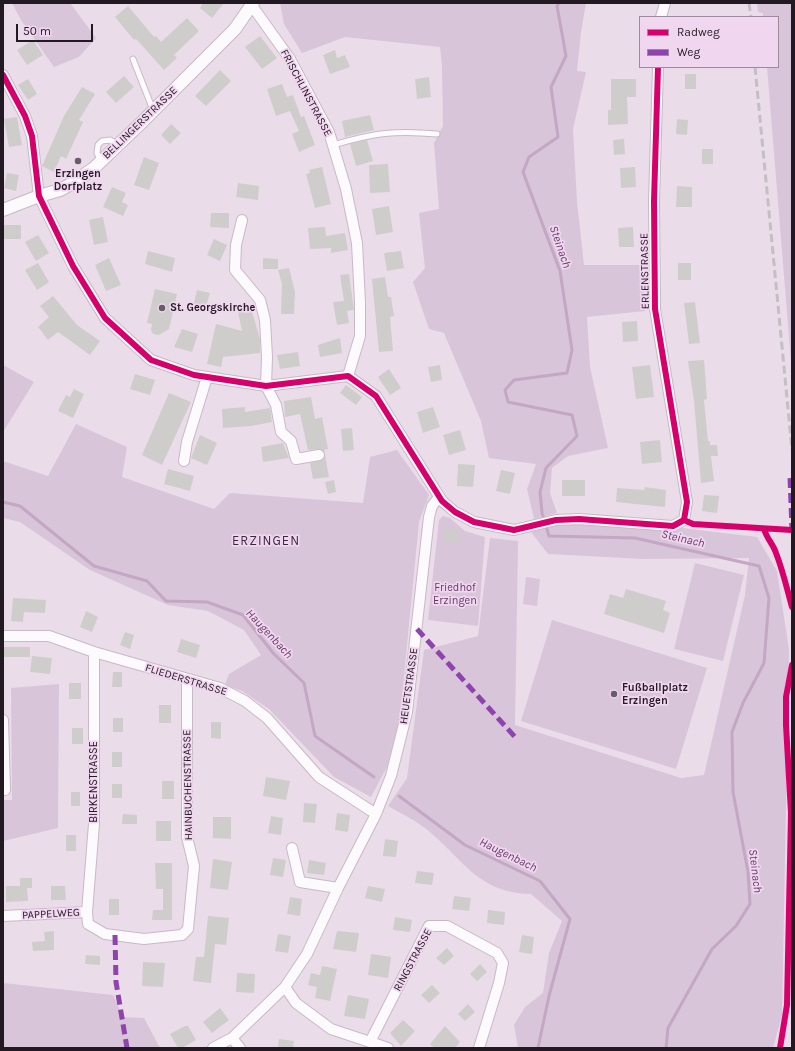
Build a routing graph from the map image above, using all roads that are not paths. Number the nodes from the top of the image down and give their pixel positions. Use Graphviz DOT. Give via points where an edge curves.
graph roads {
  1 [pos="664,3"];
  2 [pos="252,4"];
  3 [pos="661,16"];
  4 [pos="133,59"];
  5 [pos="658,68"];
  6 [pos="3,75"];
  7 [pos="154,111"];
  8 [pos="438,134"];
  9 [pos="333,145"];
  10 [pos="39,196"];
  11 [pos="3,210"];
  12 [pos="242,220"];
  13 [pos="348,376"];
  14 [pos="207,377"];
  15 [pos="266,386"];
  16 [pos="319,455"];
  17 [pos="184,461"];
  18 [pos="439,497"];
  19 [pos="3,636"];
  20 [pos="94,652"];
  21 [pos="187,679"];
  22 [pos="3,720"];
  23 [pos="5,790"];
  24 [pos="376,814"];
  25 [pos="292,848"];
  26 [pos="338,888"];
  27 [pos="87,912"];
  28 [pos="3,916"];
  29 [pos="182,935"];
  30 [pos="284,987"];
  31 [pos="232,1038"];
  32 [pos="370,1042"];
  33 [pos="214,1048"];
  34 [pos="240,1048"];
  35 [pos="388,1048"];
  36 [pos="479,1048"];
  1 -- 3 [label="street"];
  2 -- 7 [label="street, BELLINGERSTRASSE" via="235,29"];
  2 -- 9 [label="street, FRISCHLINSTRASSE" via="290,59"];
  4 -- 7 [label="lane"];
  5 -- 18 [label="street, ERLENSTRASSE" via="654,201 655,309 687,502 684,520 673,526 579,519 556,520 514,530 474,522 455,512"];
  6 -- 10 [label="street" via="25,116 32,136"];
  7 -- 10 [label="street, BELLINGERSTRASSE" via="101,162 73,183"];
  8 -- 9 [label="lane" via="409,131 376,133"];
  9 -- 13 [label="street, FRISCHLINSTRASSE" via="357,243 360,336"];
  10 -- 11 [label="street, BELLINGERSTRASSE"];
  10 -- 14 [label="street" via="73,266 105,318 151,360"];
  12 -- 15 [label="street" via="236,245 235,270 260,300 267,357"];
  13 -- 15 [label="street"];
  13 -- 18 [label="street" via="376,396"];
  14 -- 15 [label="street"];
  14 -- 17 [label="street" via="187,442"];
  15 -- 16 [label="street" via="276,405 281,432 291,441 296,460"];
  18 -- 24 [label="street, HEUETSTRASSE" via="432,506 430,517 407,712 392,776"];
  19 -- 20 [label="street, FLIEDERSTRASSE" via="49,636"];
  20 -- 21 [label="street, FLIEDERSTRASSE"];
  20 -- 27 [label="street, BIRKENSTRASSE" via="94,824"];
  21 -- 24 [label="street, FLIEDERSTRASSE" via="220,688 245,702 267,718 319,777"];
  21 -- 29 [label="street, HAINBUCHENSTRASSE" via="187,837 194,866 188,929"];
  22 -- 23 [label="street"];
  24 -- 26 [label="street, HEUETSTRASSE"];
  25 -- 26 [label="street" via="300,882"];
  26 -- 30 [label="street, HEUETSTRASSE" via="307,954"];
  27 -- 28 [label="street, PAPPELWEG"];
  27 -- 29 [label="street, PAPPELWEG" via="88,924 105,934 144,938"];
  30 -- 31 [label="street, HEUETSTRASSE"];
  30 -- 32 [label="street" via="296,1003 331,1029"];
  31 -- 33 [label="street, HEUETSTRASSE"];
  31 -- 34 [label="street"];
  32 -- 35 [label="street"];
  32 -- 36 [label="street, RINGSTRASSE" via="429,926 447,926 497,954 503,963 500,983"];
}
